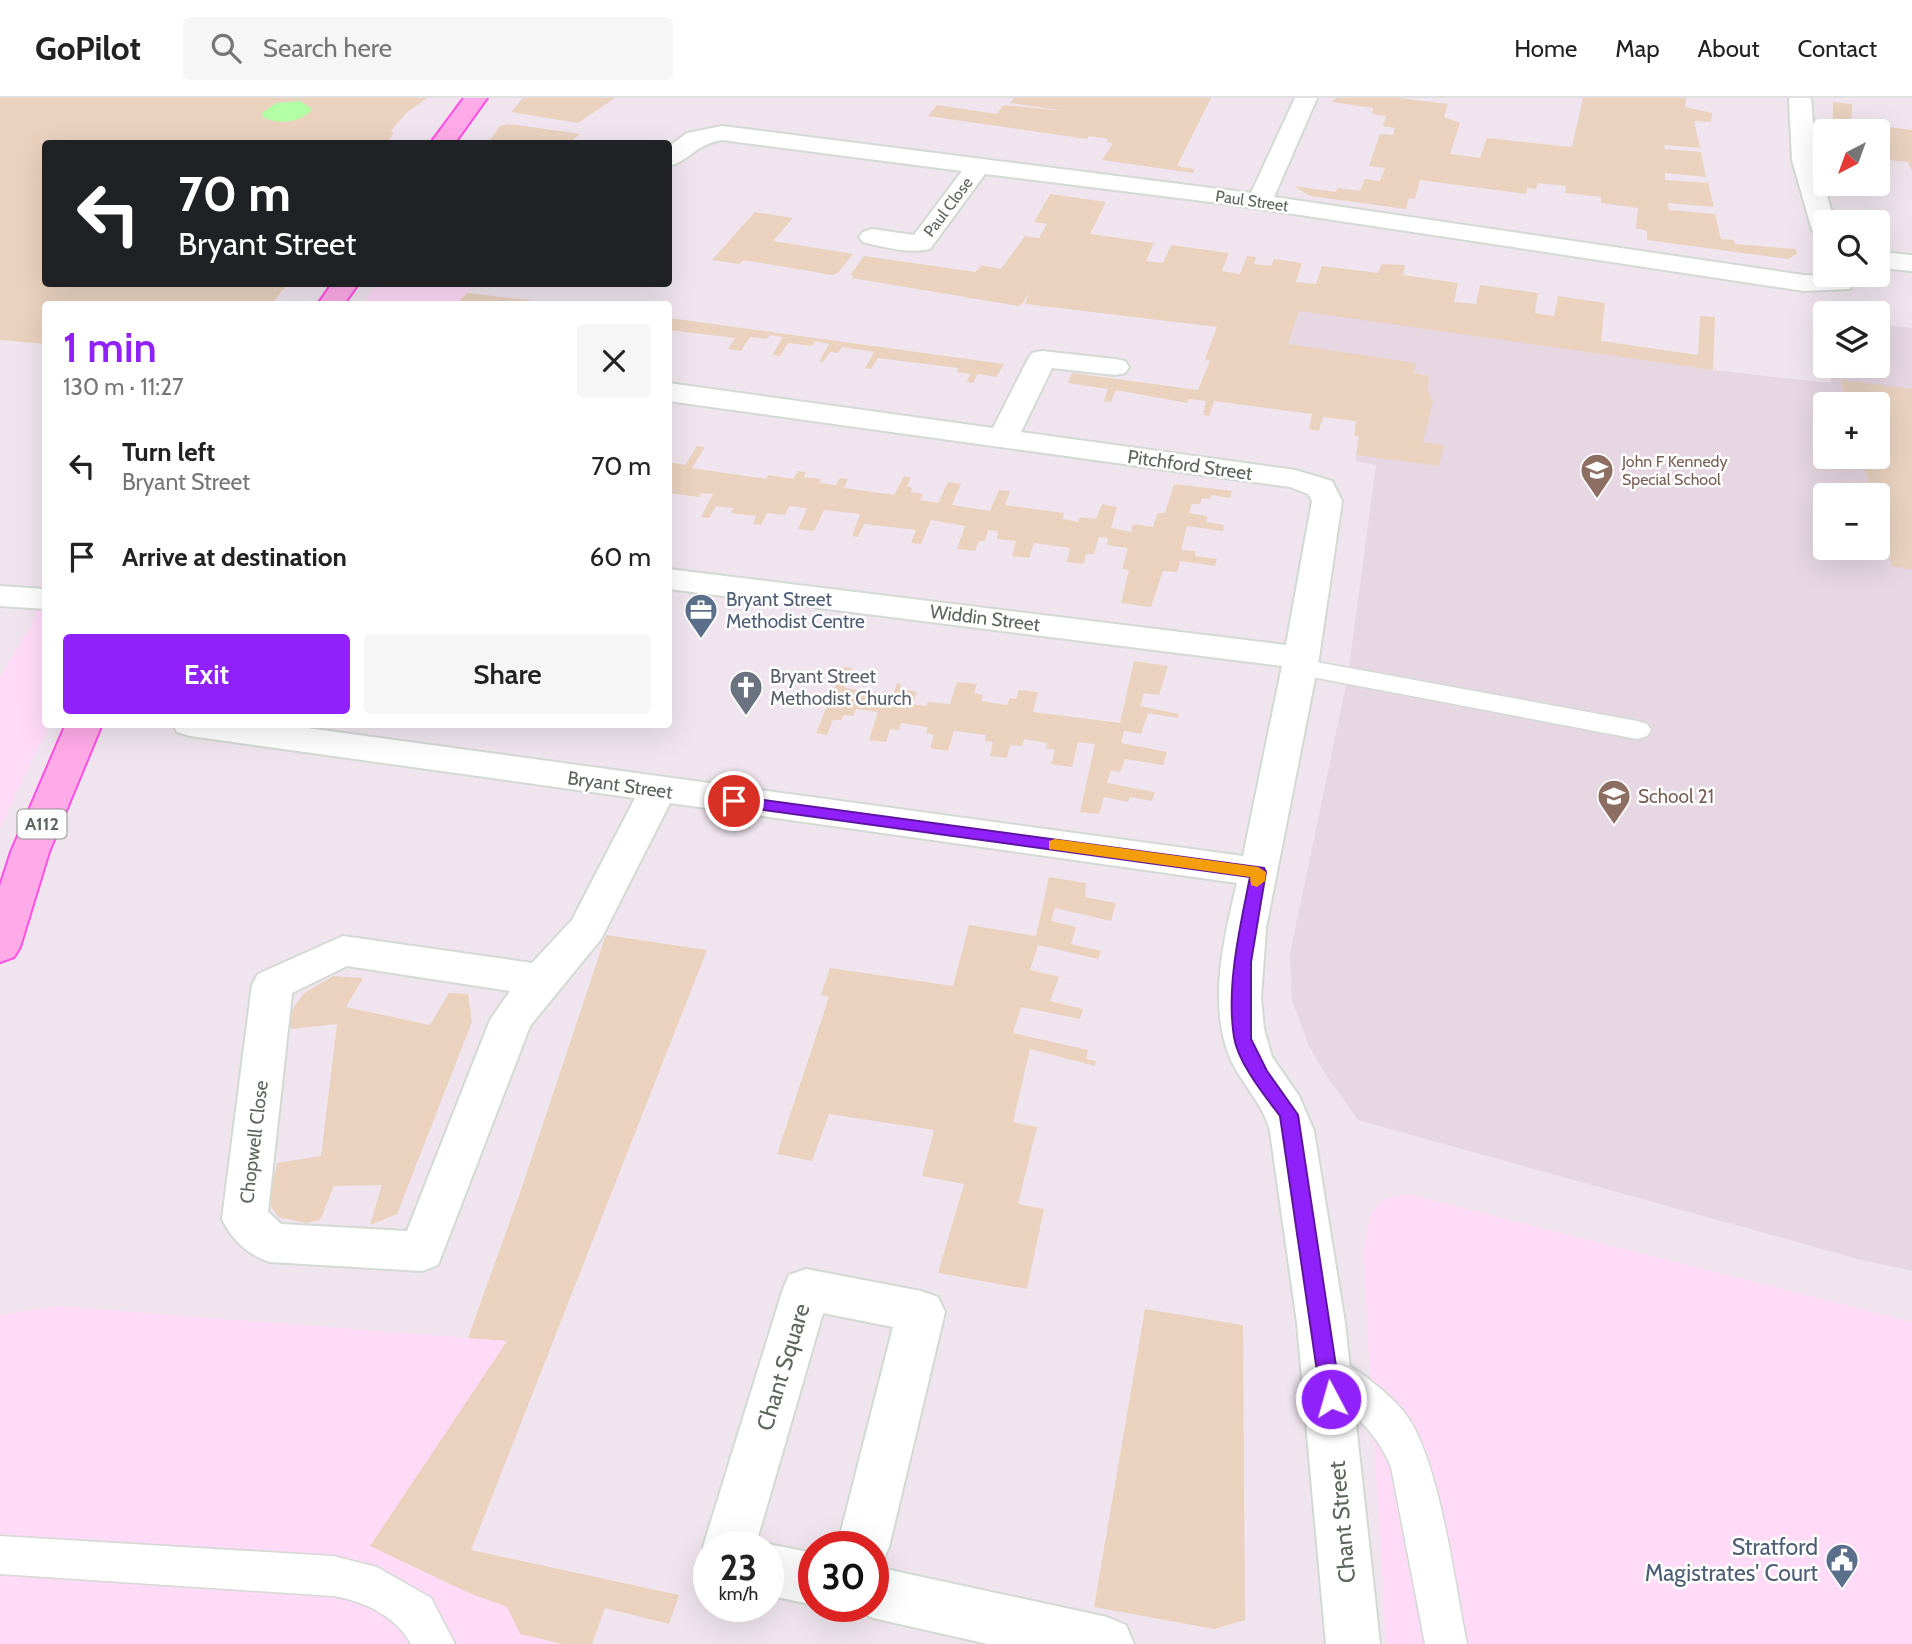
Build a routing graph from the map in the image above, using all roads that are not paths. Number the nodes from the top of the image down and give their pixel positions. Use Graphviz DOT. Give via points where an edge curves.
graph roads {
  1 [pos="476,98"];
  2 [pos="1306,98"];
  3 [pos="1800,98"];
  4 [pos="445,140"];
  5 [pos="672,156"];
  6 [pos="979,165"];
  7 [pos="1259,202"];
  8 [pos="1819,210"];
  9 [pos="872,237"];
  10 [pos="1813,282"];
  11 [pos="1115,367"];
  12 [pos="672,393"];
  13 [pos="1003,439"];
  14 [pos="672,580"];
  15 [pos="0,596"];
  16 [pos="42,599"];
  17 [pos="1301,663"];
  18 [pos="82,728"];
  19 [pos="218,728"];
  20 [pos="1637,730"];
  21 [pos="658,790"];
  22 [pos="1258,872"];
  23 [pos="3,934"];
  24 [pos="541,980"];
  25 [pos="1328,1372"];
  26 [pos="734,1531"];
  27 [pos="867,1531"];
  28 [pos="0,1555"];
  29 [pos="889,1596"];
  30 [pos="434,1644"];
  31 [pos="1107,1644"];
  32 [pos="1353,1644"];
  33 [pos="1446,1644"];
  1 -- 4 [label="main road"];
  2 -- 7 [label="street"];
  3 -- 8 [label="street" via="1804,160"];
  5 -- 6 [label="street, Paul Street" via="695,138 722,133"];
  6 -- 7 [label="street, Paul Street"];
  6 -- 9 [label="street, Paul Close" via="921,244"];
  7 -- 10 [label="street, Paul Street"];
  11 -- 13 [label="street" via="1042,359"];
  12 -- 13 [label="street, Pitchford Street"];
  13 -- 17 [label="street, Pitchford Street" via="1295,479 1321,488 1327,501"];
  14 -- 17 [label="street, Widdin Street"];
  15 -- 16 [label="street"];
  17 -- 20 [label="lane"];
  17 -- 22 [label="street, Pitchford Street"];
  18 -- 23 [label="main road, A112" via="30,852"];
  19 -- 21 [label="street, Bryant Street"];
  21 -- 22 [label="street, Bryant Street"];
  21 -- 24 [label="street, Chopwell Close" via="587,929"];
  22 -- 25 [label="street, Chant Street" via="1242,962 1242,1039 1260,1075 1289,1115"];
  24 -- 24 [label="street, Chopwell Close" via="510,1020 422,1251 270,1243 245,1220 272,985 344,951"];
  25 -- 32 [label="street, Chant Street"];
  25 -- 33 [label="lane" via="1396,1432 1411,1467"];
  26 -- 27 [label="street, Chant Square" via="806,1289 921,1312"];
  28 -- 30 [label="lane" via="363,1581 416,1612"];
  29 -- 31 [label="street"];
}
